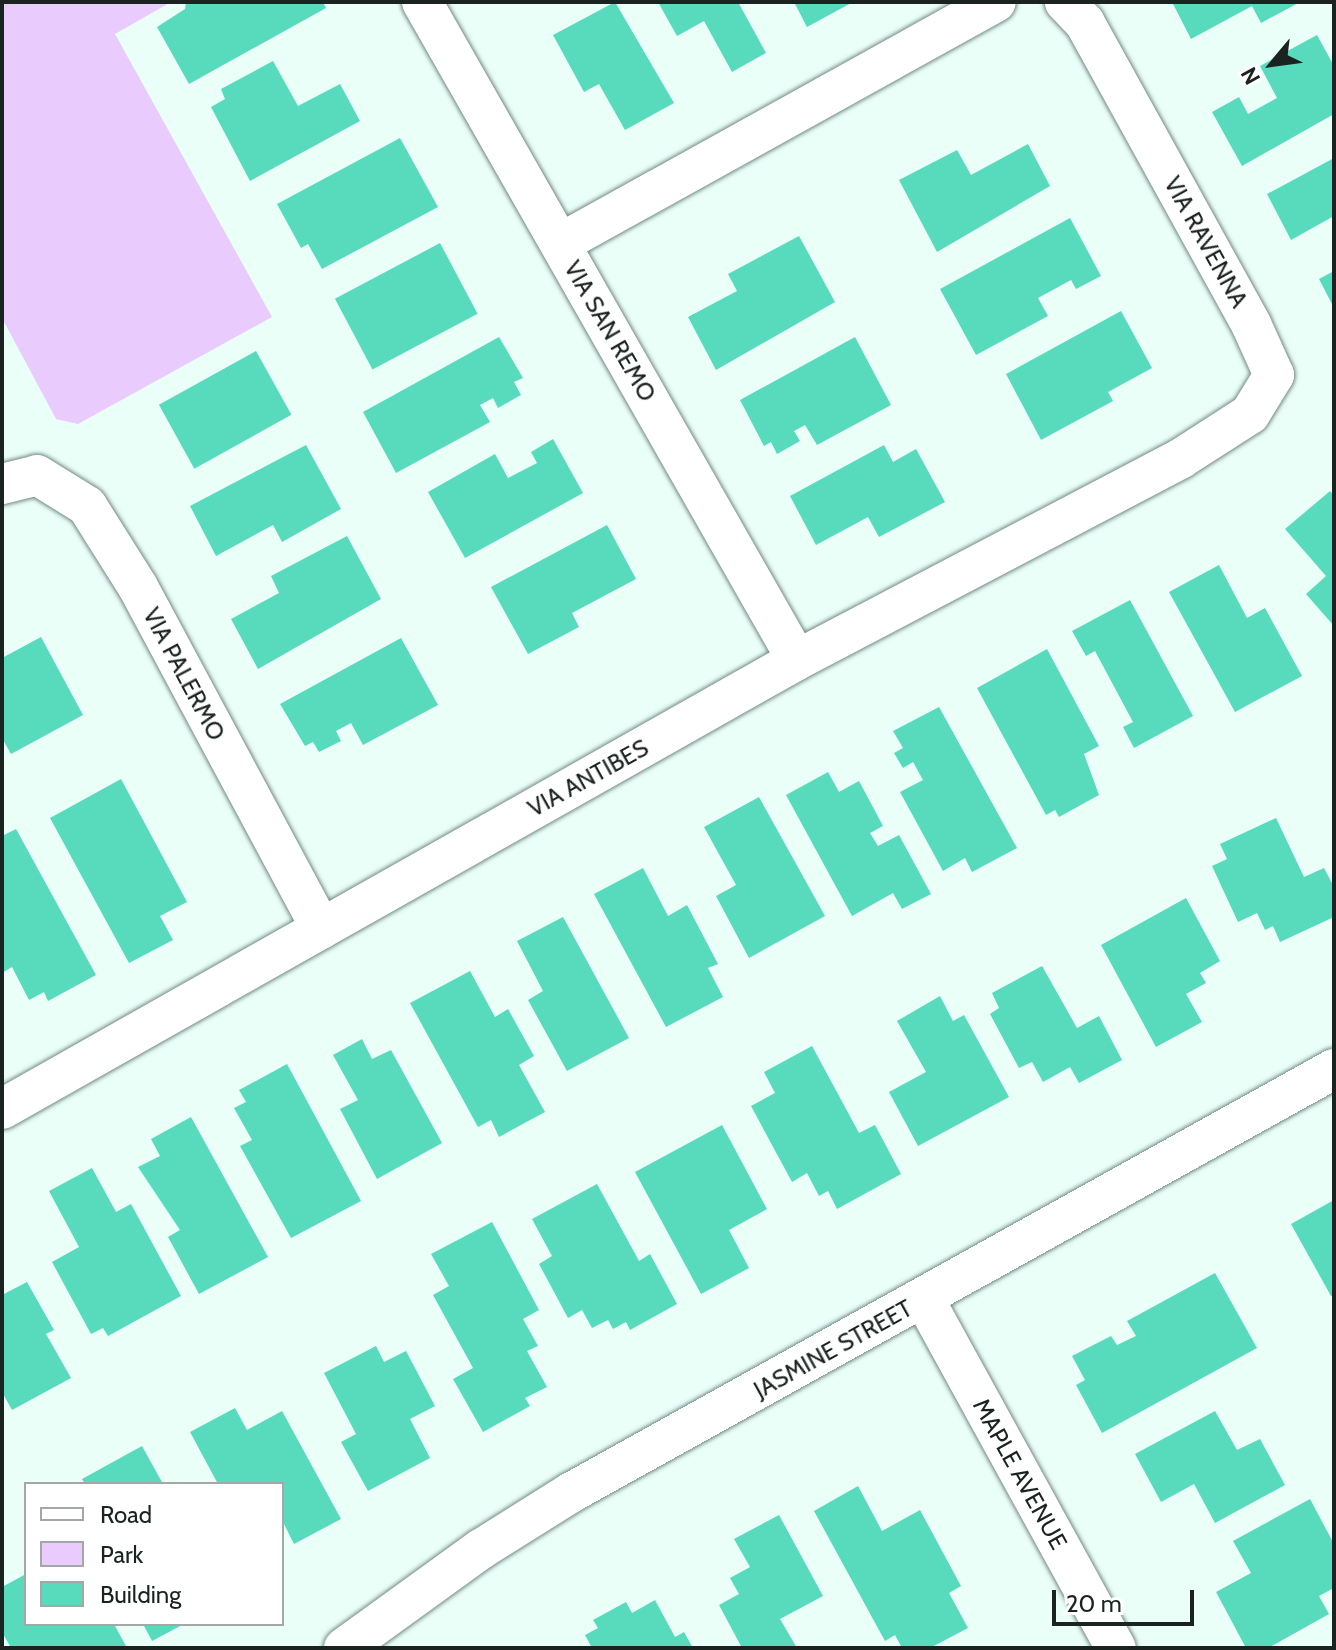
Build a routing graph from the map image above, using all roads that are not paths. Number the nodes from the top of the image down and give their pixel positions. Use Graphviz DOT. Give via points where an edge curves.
graph roads {
  1 [pos="422,2"];
  2 [pos="996,2"];
  3 [pos="1065,2"];
  4 [pos="561,243"];
  5 [pos="1180,459"];
  6 [pos="2,484"];
  7 [pos="797,660"];
  8 [pos="321,929"];
  9 [pos="1334,1069"];
  10 [pos="2,1109"];
  11 [pos="924,1299"];
  12 [pos="344,1648"];
  13 [pos="1116,1648"];
  1 -- 4 [label="street, VIA SAN REMO"];
  2 -- 4 [label="street"];
  3 -- 5 [label="street, VIA RAVENNA" via="1085,23 1274,375 1250,414"];
  4 -- 7 [label="street, VIA SAN REMO"];
  5 -- 7 [label="street, VIA ANTIBES"];
  6 -- 8 [label="street, VIA PALERMO" via="37,475 87,506 138,587"];
  7 -- 8 [label="street, VIA ANTIBES"];
  8 -- 10 [label="street, VIA ANTIBES"];
  9 -- 11 [label="street, JASMINE STREET"];
  11 -- 12 [label="street, JASMINE STREET" via="572,1492 481,1549"];
  11 -- 13 [label="street, MAPLE AVENUE"];
}
